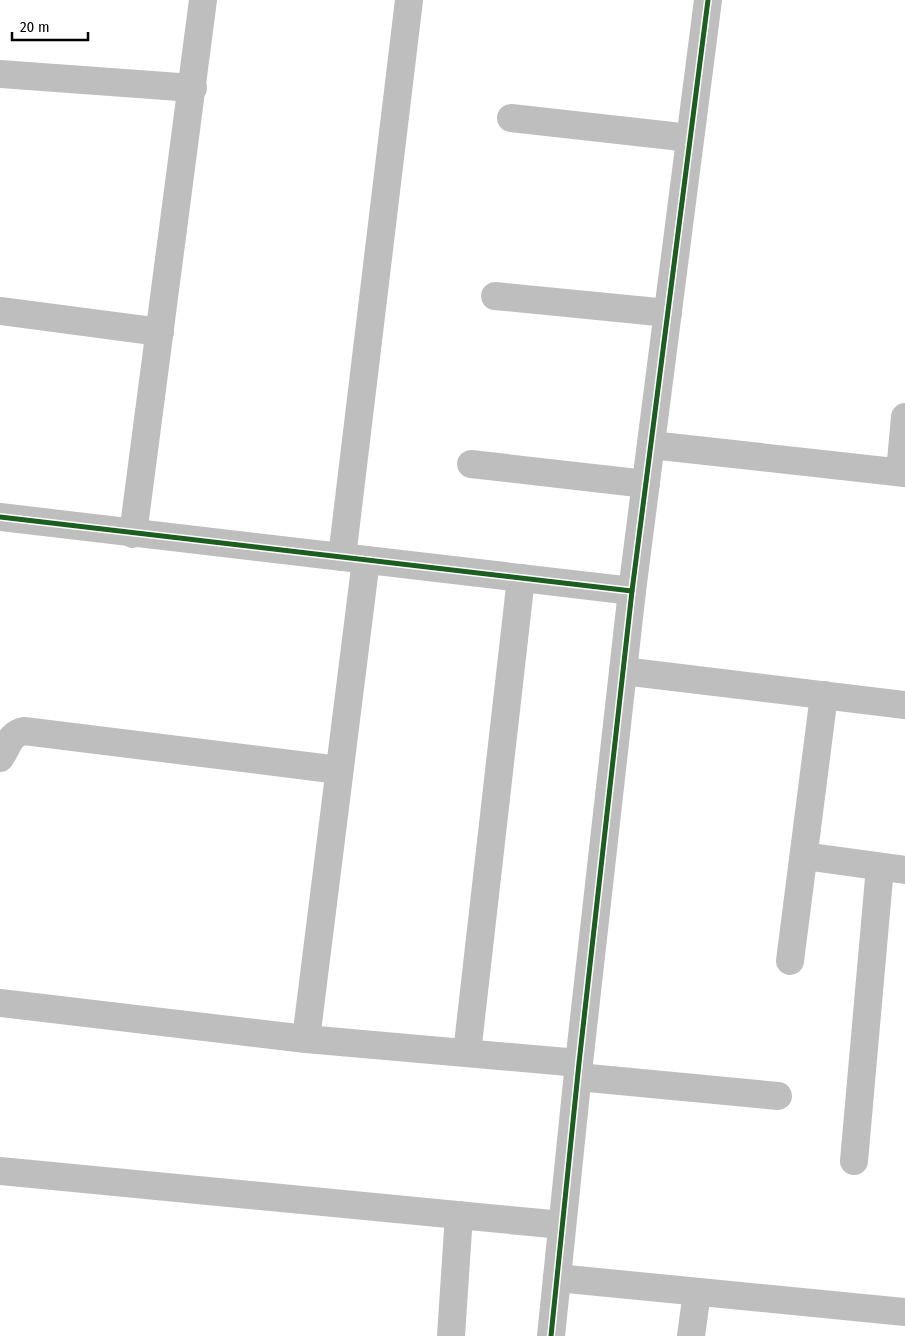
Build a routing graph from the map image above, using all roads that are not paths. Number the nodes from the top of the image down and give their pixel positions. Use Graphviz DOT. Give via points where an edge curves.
graph roads {
  1 [pos="203,0"];
  2 [pos="409,0"];
  3 [pos="708,0"];
  4 [pos="0,74"];
  5 [pos="193,88"];
  6 [pos="512,118"];
  7 [pos="690,138"];
  8 [pos="495,296"];
  9 [pos="0,311"];
  10 [pos="668,313"];
  11 [pos="160,332"];
  12 [pos="905,417"];
  13 [pos="651,444"];
  14 [pos="471,464"];
  15 [pos="903,473"];
  16 [pos="646,484"];
  17 [pos="0,517"];
  18 [pos="133,534"];
  19 [pos="354,559"];
  20 [pos="521,578"];
  21 [pos="632,591"];
  22 [pos="623,671"];
  23 [pos="824,695"];
  24 [pos="905,705"];
  25 [pos="0,758"];
  26 [pos="339,770"];
  27 [pos="804,856"];
  28 [pos="892,868"];
  29 [pos="790,961"];
  30 [pos="0,1003"];
  31 [pos="306,1039"];
  32 [pos="467,1053"];
  33 [pos="578,1070"];
  34 [pos="778,1096"];
  35 [pos="854,1160"];
  36 [pos="0,1170"];
  37 [pos="459,1215"];
  38 [pos="562,1225"];
  39 [pos="557,1278"];
  40 [pos="697,1292"];
  41 [pos="905,1312"];
  42 [pos="450,1336"];
  43 [pos="551,1336"];
  44 [pos="691,1336"];
  1 -- 5 [label="street"];
  2 -- 19 [label="street"];
  3 -- 7 [label="street"];
  4 -- 5 [label="street"];
  5 -- 11 [label="street"];
  6 -- 7 [label="street"];
  7 -- 10 [label="street"];
  8 -- 10 [label="street"];
  9 -- 11 [label="street"];
  10 -- 13 [label="street"];
  11 -- 18 [label="street"];
  12 -- 15 [label="street"];
  13 -- 15 [label="street"];
  13 -- 16 [label="street"];
  14 -- 16 [label="street"];
  16 -- 21 [label="street"];
  17 -- 18 [label="street"];
  18 -- 19 [label="street"];
  19 -- 20 [label="street"];
  19 -- 26 [label="street"];
  20 -- 21 [label="street"];
  20 -- 32 [label="street"];
  21 -- 22 [label="street"];
  22 -- 23 [label="street"];
  22 -- 33 [label="street"];
  23 -- 24 [label="street"];
  23 -- 27 [label="street"];
  25 -- 26 [label="street" via="10,739 24,731"];
  26 -- 31 [label="street"];
  27 -- 28 [label="street"];
  27 -- 29 [label="street"];
  28 -- 35 [label="street"];
  30 -- 31 [label="street"];
  31 -- 32 [label="street"];
  32 -- 33 [label="street"];
  33 -- 34 [label="street"];
  33 -- 38 [label="street"];
  36 -- 37 [label="street"];
  37 -- 38 [label="street"];
  37 -- 42 [label="street"];
  38 -- 39 [label="street"];
  39 -- 40 [label="street"];
  39 -- 43 [label="street"];
  40 -- 41 [label="street"];
  40 -- 44 [label="street"];
}
